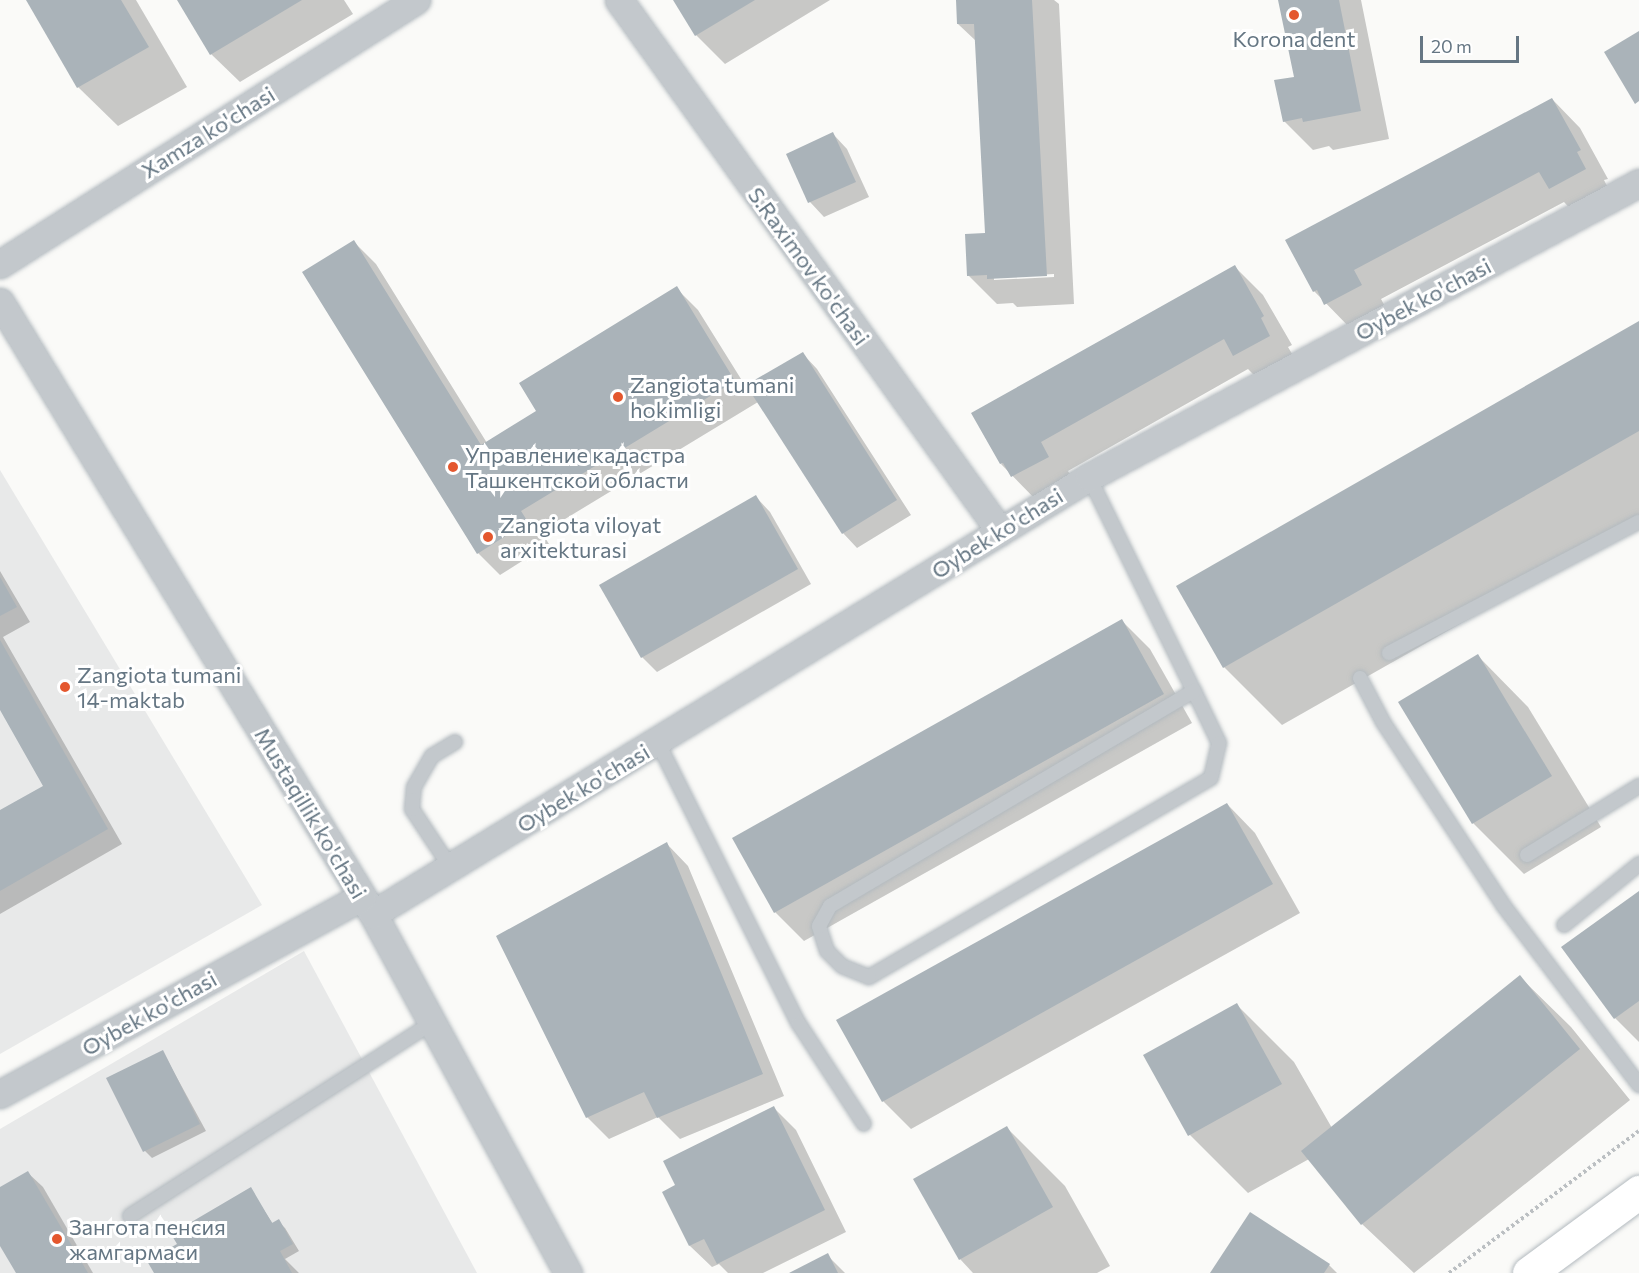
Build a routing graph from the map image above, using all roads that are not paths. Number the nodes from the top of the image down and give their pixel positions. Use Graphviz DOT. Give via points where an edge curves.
graph roads {
  1 [pos="416,0"];
  2 [pos="619,0"];
  3 [pos="1637,188"];
  4 [pos="0,264"];
  5 [pos="0,302"];
  6 [pos="1089,477"];
  7 [pos="1639,522"];
  8 [pos="1000,531"];
  9 [pos="1389,653"];
  10 [pos="1360,678"];
  11 [pos="1194,691"];
  12 [pos="455,742"];
  13 [pos="658,743"];
  14 [pos="1639,786"];
  15 [pos="1527,855"];
  16 [pos="1639,864"];
  17 [pos="451,868"];
  18 [pos="367,905"];
  19 [pos="1564,925"];
  20 [pos="432,1023"];
  21 [pos="1639,1085"];
  22 [pos="0,1094"];
  23 [pos="864,1124"];
  24 [pos="1639,1192"];
  25 [pos="130,1216"];
  26 [pos="568,1273"];
  27 [pos="1529,1273"];
  1 -- 4 [label="street, Xamza ko'chasi"];
  2 -- 8 [label="street, S.Raximov ko'chasi"];
  3 -- 6 [label="street, Oybek ko'chasi"];
  5 -- 18 [label="street, Mustaqillik ko'chasi"];
  6 -- 8 [label="street, Oybek ko'chasi"];
  6 -- 11 [label="lane"];
  7 -- 9 [label="lane"];
  8 -- 13 [label="street, Oybek ko'chasi"];
  10 -- 21 [label="lane" via="1383,722 1503,905"];
  11 -- 11 [label="lane" via="1219,743 1211,778 869,976 842,966 827,951 819,926 830,906"];
  12 -- 17 [label="lane" via="432,756 414,787 412,809"];
  13 -- 17 [label="street, Oybek ko'chasi"];
  13 -- 23 [label="lane" via="799,1024"];
  14 -- 15 [label="lane"];
  16 -- 19 [label="lane"];
  17 -- 18 [label="street, Oybek ko'chasi"];
  18 -- 20 [label="street, Mustaqillik ko'chasi"];
  18 -- 22 [label="street, Oybek ko'chasi"];
  20 -- 25 [label="lane"];
  20 -- 26 [label="street, Mustaqillik ko'chasi"];
  24 -- 27 [label="main road"];
}
